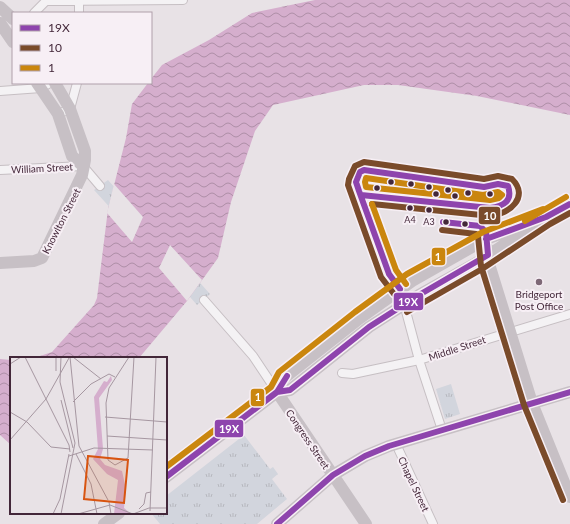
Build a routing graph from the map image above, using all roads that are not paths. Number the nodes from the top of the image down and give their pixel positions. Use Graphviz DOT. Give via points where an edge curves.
graph roads {
  1 [pos="183,0"];
  2 [pos="79,1"];
  3 [pos="0,7"];
  4 [pos="35,12"];
  5 [pos="79,12"];
  6 [pos="12,18"];
  7 [pos="0,22"];
  8 [pos="12,36"];
  9 [pos="56,84"];
  10 [pos="77,84"];
  11 [pos="43,85"];
  12 [pos="0,91"];
  13 [pos="70,109"];
  14 [pos="58,114"];
  15 [pos="83,166"];
  16 [pos="0,170"];
  17 [pos="100,186"];
  18 [pos="570,204"];
  19 [pos="546,217"];
  20 [pos="486,239"];
  21 [pos="488,255"];
  22 [pos="0,263"];
  23 [pos="400,289"];
  24 [pos="204,300"];
  25 [pos="403,305"];
  26 [pos="570,314"];
  27 [pos="510,331"];
  28 [pos="419,360"];
  29 [pos="342,374"];
  30 [pos="277,392"];
  31 [pos="570,392"];
  32 [pos="532,403"];
  33 [pos="442,430"];
  34 [pos="396,444"];
  35 [pos="333,475"];
  36 [pos="167,476"];
  37 [pos="570,497"];
  38 [pos="118,514"];
  39 [pos="104,524"];
  40 [pos="277,524"];
  41 [pos="366,524"];
  42 [pos="433,524"];
  1 -- 2 [label="street"];
  2 -- 4 [label="street" via="46,1"];
  2 -- 5 [label="street"];
  3 -- 6 [label="main road"];
  7 -- 8 [label="main road"];
  9 -- 13 [label="main road"];
  10 -- 13 [label="street"];
  11 -- 12 [label="street"];
  11 -- 14 [label="main road"];
  13 -- 14 [label="street"];
  13 -- 15 [label="main road" via="85,151"];
  14 -- 15 [label="main road" via="72,156"];
  15 -- 16 [label="street, William Street"];
  15 -- 17 [label="street"];
  15 -- 22 [label="main road, Knowlton Street" via="80,182 42,258 34,261"];
  18 -- 19 [label="main road"];
  19 -- 20 [label="main road"];
  19 -- 21 [label="main road"];
  20 -- 21 [label="main road"];
  20 -- 23 [label="main road"];
  21 -- 25 [label="main road"];
  21 -- 27 [label="main road"];
  23 -- 25 [label="street"];
  23 -- 30 [label="main road" via="284,378"];
  24 -- 30 [label="street, Congress Street" via="253,356"];
  25 -- 28 [label="street"];
  25 -- 30 [label="main road" via="369,327 290,390"];
  26 -- 27 [label="street, Middle Street"];
  27 -- 28 [label="street, Middle Street"];
  27 -- 32 [label="main road"];
  28 -- 29 [label="street, Middle Street"];
  28 -- 33 [label="street"];
  30 -- 35 [label="main road, Congress Street"];
  30 -- 36 [label="main road"];
  31 -- 32 [label="main road"];
  32 -- 33 [label="main road"];
  32 -- 37 [label="main road"];
  33 -- 34 [label="main road"];
  34 -- 35 [label="main road" via="365,456"];
  34 -- 42 [label="street, Chapel Street"];
  35 -- 40 [label="main road"];
  35 -- 41 [label="main road, Congress Street"];
  38 -- 39 [label="main road"];
}
